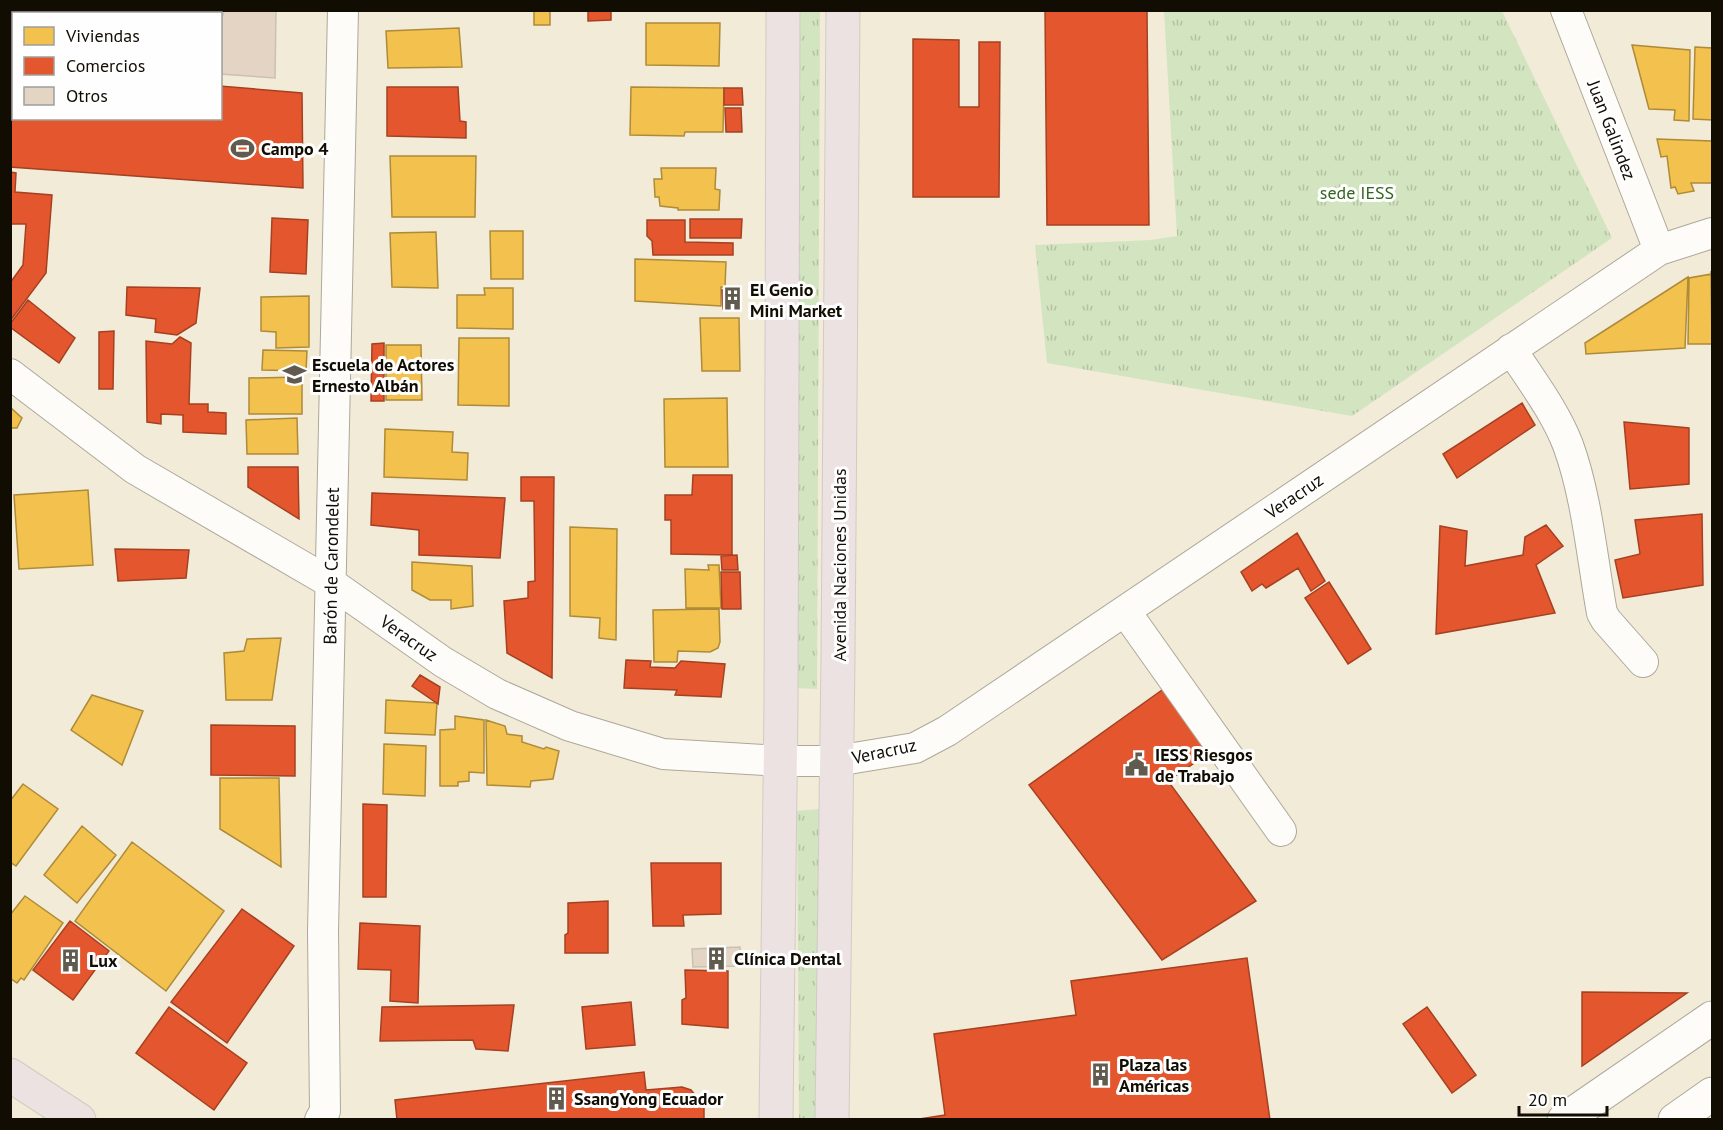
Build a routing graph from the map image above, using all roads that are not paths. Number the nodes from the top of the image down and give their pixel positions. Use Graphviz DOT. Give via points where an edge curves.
graph roads {
  1 [pos="343,10"];
  2 [pos="783,10"];
  3 [pos="843,10"];
  4 [pos="1566,10"];
  5 [pos="1713,232"];
  6 [pos="1659,250"];
  7 [pos="1512,349"];
  8 [pos="10,374"];
  9 [pos="331,583"];
  10 [pos="1125,611"];
  11 [pos="1643,662"];
  12 [pos="781,761"];
  13 [pos="836,761"];
  14 [pos="1281,831"];
  15 [pos="1713,1018"];
  16 [pos="10,1076"];
  17 [pos="1713,1094"];
  18 [pos="60,1119"];
  19 [pos="79,1119"];
  20 [pos="320,1119"];
  21 [pos="776,1119"];
  22 [pos="832,1119"];
  23 [pos="1564,1119"];
  24 [pos="1675,1119"];
  1 -- 9 [label="street, Barón de Carondelet"];
  2 -- 12 [label="main road"];
  3 -- 13 [label="main road, Avenida Naciones Unidas"];
  4 -- 6 [label="street, Juan Galindez"];
  5 -- 6 [label="street, Veracruz"];
  6 -- 7 [label="street, Veracruz"];
  7 -- 10 [label="street, Veracruz"];
  7 -- 11 [label="street" via="1567,444 1579,481 1602,613"];
  8 -- 9 [label="street, Veracruz" via="135,469"];
  9 -- 12 [label="street, Veracruz" via="443,662 497,694 570,726 663,754"];
  9 -- 20 [label="street, Barón de Carondelet" via="323,932 325,1111"];
  10 -- 13 [label="street, Veracruz" via="979,711 915,748"];
  10 -- 14 [label="street"];
  12 -- 13 [label="street, Veracruz"];
  12 -- 21 [label="main road"];
  13 -- 22 [label="main road, Avenida Naciones Unidas"];
  15 -- 23 [label="main road"];
  16 -- 18 [label="main road"];
  16 -- 19 [label="main road"];
  17 -- 24 [label="main road"];
}
